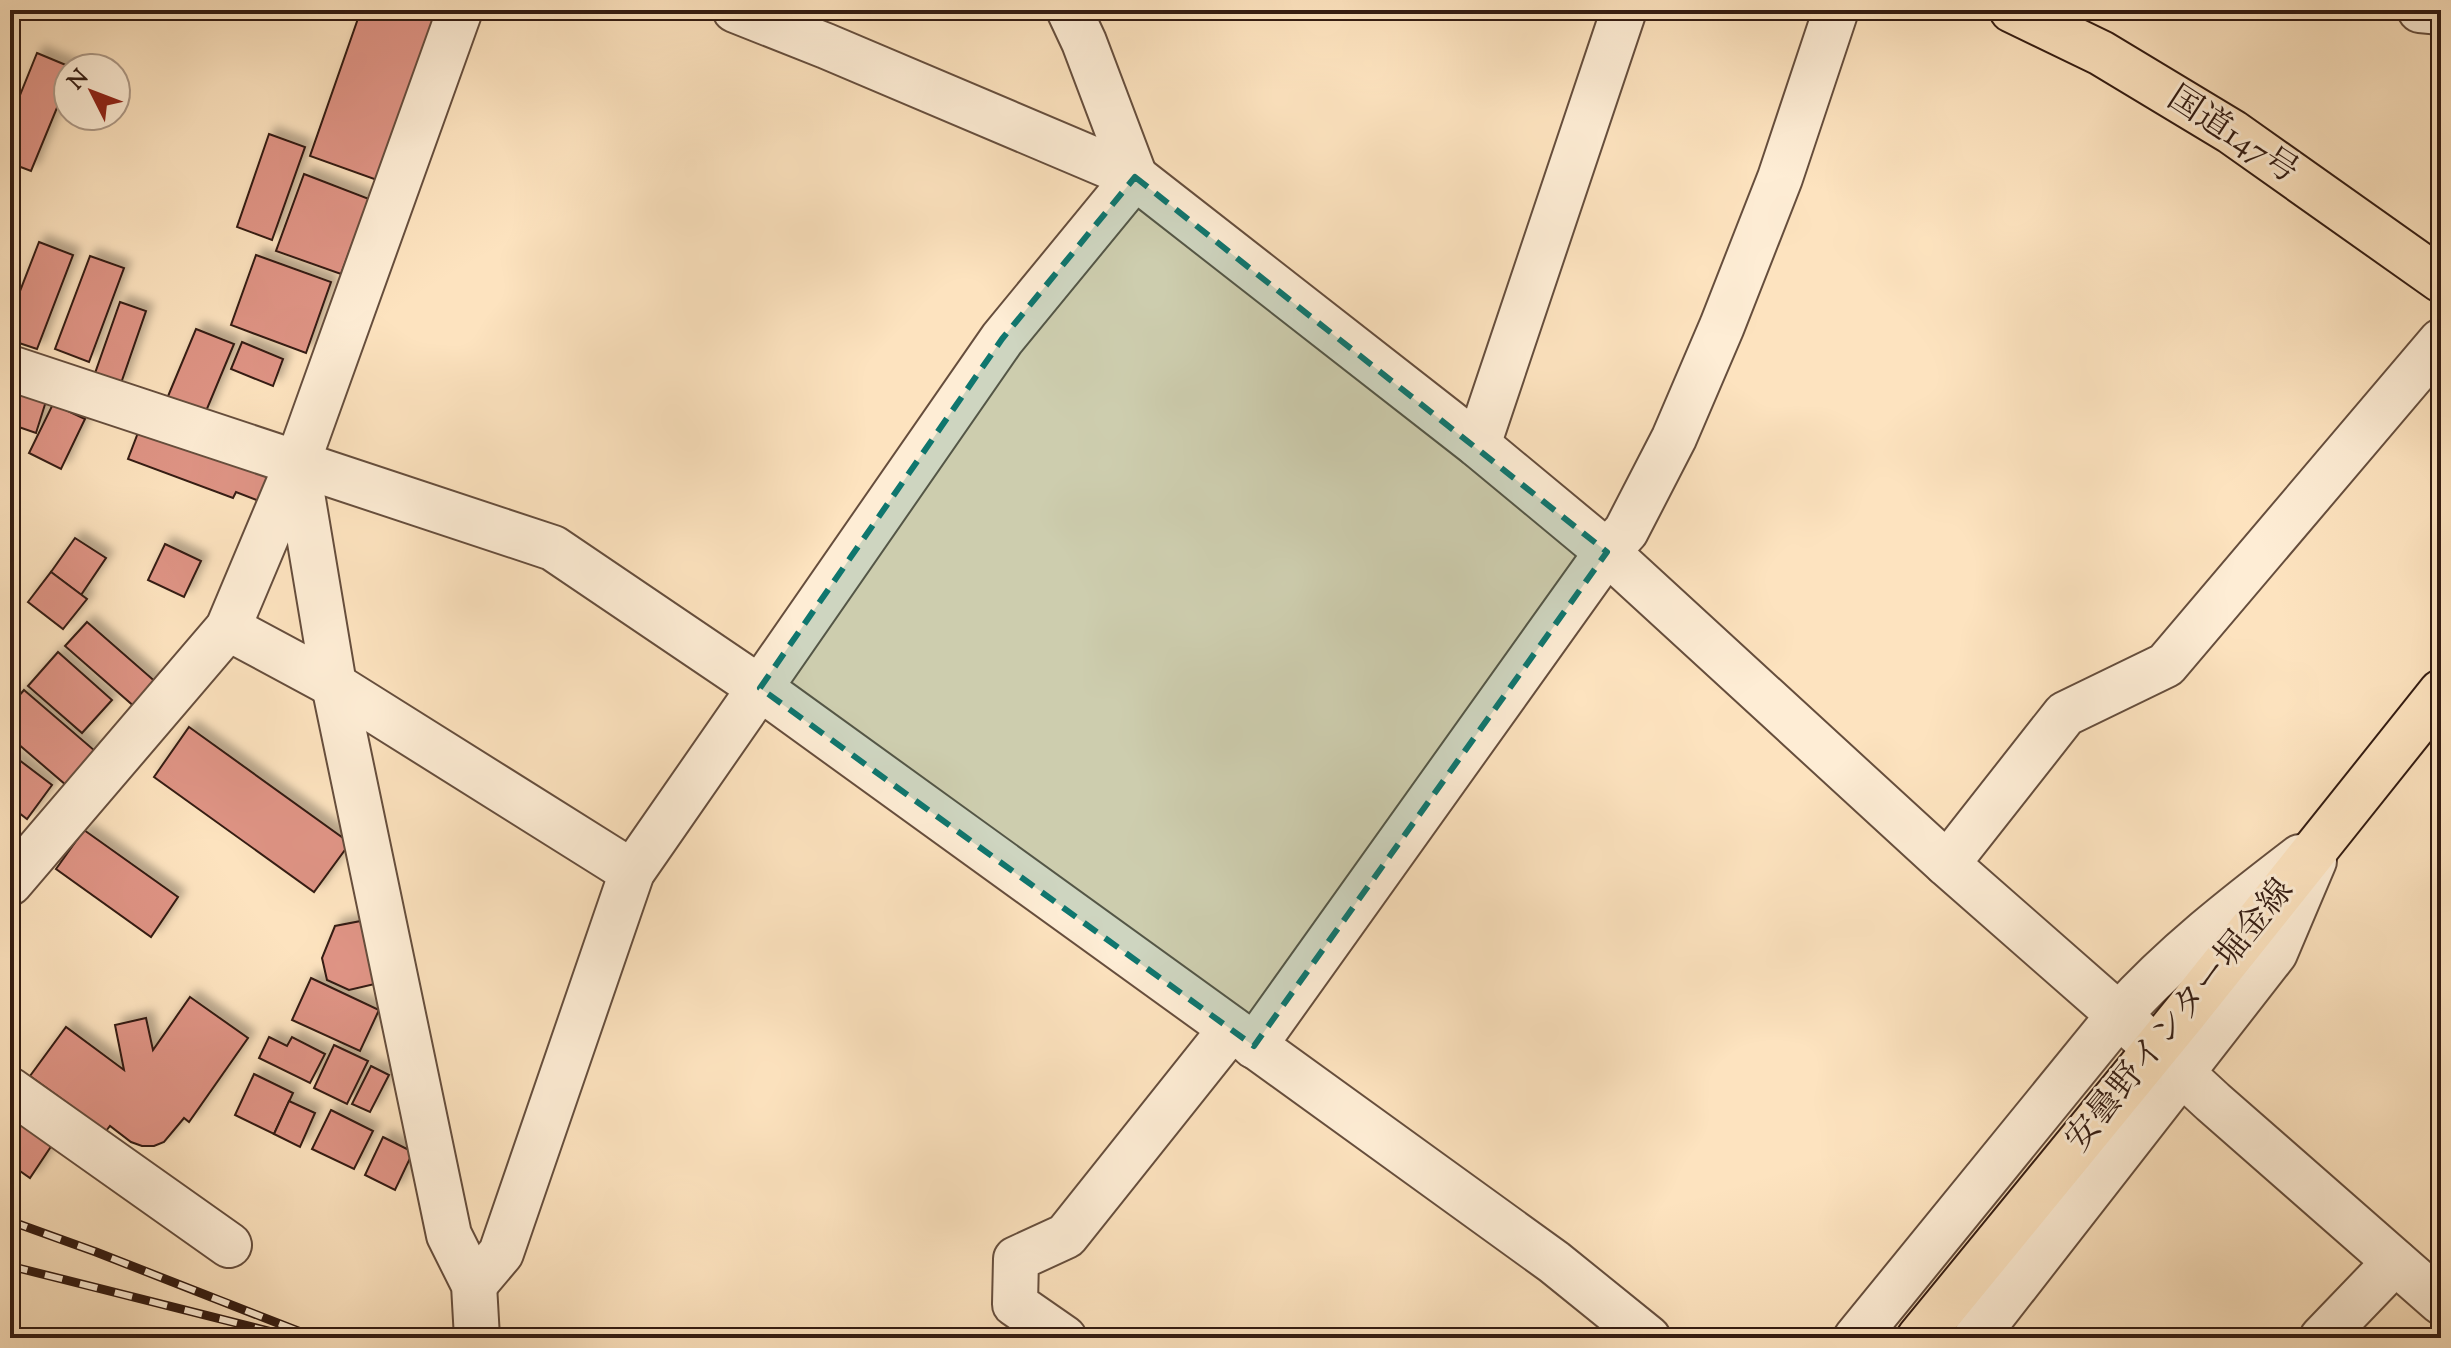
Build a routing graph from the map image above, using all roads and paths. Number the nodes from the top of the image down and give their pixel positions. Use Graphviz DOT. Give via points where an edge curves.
graph roads {
  1 [pos="460,10"];
  2 [pos="735,10"];
  3 [pos="1069,10"];
  4 [pos="1624,10"];
  5 [pos="1836,10"];
  6 [pos="2012,10"];
  7 [pos="2420,10"];
  8 [pos="2441,12"];
  9 [pos="1135,177"];
  10 [pos="2437,268"];
  11 [pos="2441,341"];
  12 [pos="10,368"];
  13 [pos="1478,445"];
  14 [pos="297,464"];
  15 [pos="1607,552"];
  16 [pos="228,628"];
  17 [pos="334,685"];
  18 [pos="760,688"];
  19 [pos="2441,692"];
  20 [pos="2323,840"];
  21 [pos="1947,864"];
  22 [pos="632,872"];
  23 [pos="10,883"];
  24 [pos="2119,1015"];
  25 [pos="1243,1037"];
  26 [pos="2169,1062"];
  27 [pos="10,1090"];
  28 [pos="229,1245"];
  29 [pos="2395,1262"];
  30 [pos="474,1285"];
  31 [pos="2441,1302"];
  32 [pos="1921,1336"];
  33 [pos="477,1338"];
  34 [pos="1064,1338"];
  35 [pos="1648,1338"];
  36 [pos="1856,1338"];
  37 [pos="1975,1338"];
  38 [pos="2322,1338"];
  1 -- 14 [label="street"];
  2 -- 9 [label="street"];
  3 -- 9 [label="street"];
  4 -- 13 [label="street"];
  5 -- 15 [label="street" via="1780,178 1722,326 1674,438 1626,531"];
  6 -- 10 [label="main road, 国道147号" via="2101,53 2232,132"];
  7 -- 8 [label="street"];
  9 -- 13 [label="street"];
  9 -- 18 [label="street" via="1002,339"];
  11 -- 21 [label="street" via="2166,665 2065,714"];
  12 -- 14 [label="street"];
  13 -- 15 [label="street"];
  14 -- 16 [label="street"];
  14 -- 17 [label="street"];
  14 -- 18 [label="street" via="553,548"];
  15 -- 21 [label="street"];
  15 -- 25 [label="street"];
  16 -- 17 [label="street"];
  16 -- 23 [label="street"];
  17 -- 22 [label="street"];
  17 -- 30 [label="street" via="449,1235"];
  18 -- 22 [label="street"];
  18 -- 25 [label="street"];
  19 -- 20 [label="main road, 安曇野インター堀金線"];
  20 -- 24 [label="street" via="2237,905"];
  20 -- 26 [label="main road, 安曇野インター堀金線"];
  21 -- 24 [label="street"];
  22 -- 30 [label="street" via="501,1253"];
  24 -- 26 [label="street"];
  24 -- 36 [label="street"];
  25 -- 34 [label="street" via="1066,1236 1016,1259 1015,1304"];
  25 -- 35 [label="street" via="1554,1262"];
  26 -- 29 [label="street"];
  26 -- 32 [label="main road, 安曇野インター堀金線"];
  26 -- 37 [label="street"];
  27 -- 28 [label="street"];
  29 -- 31 [label="street"];
  29 -- 38 [label="street"];
  30 -- 33 [label="street"];
}
